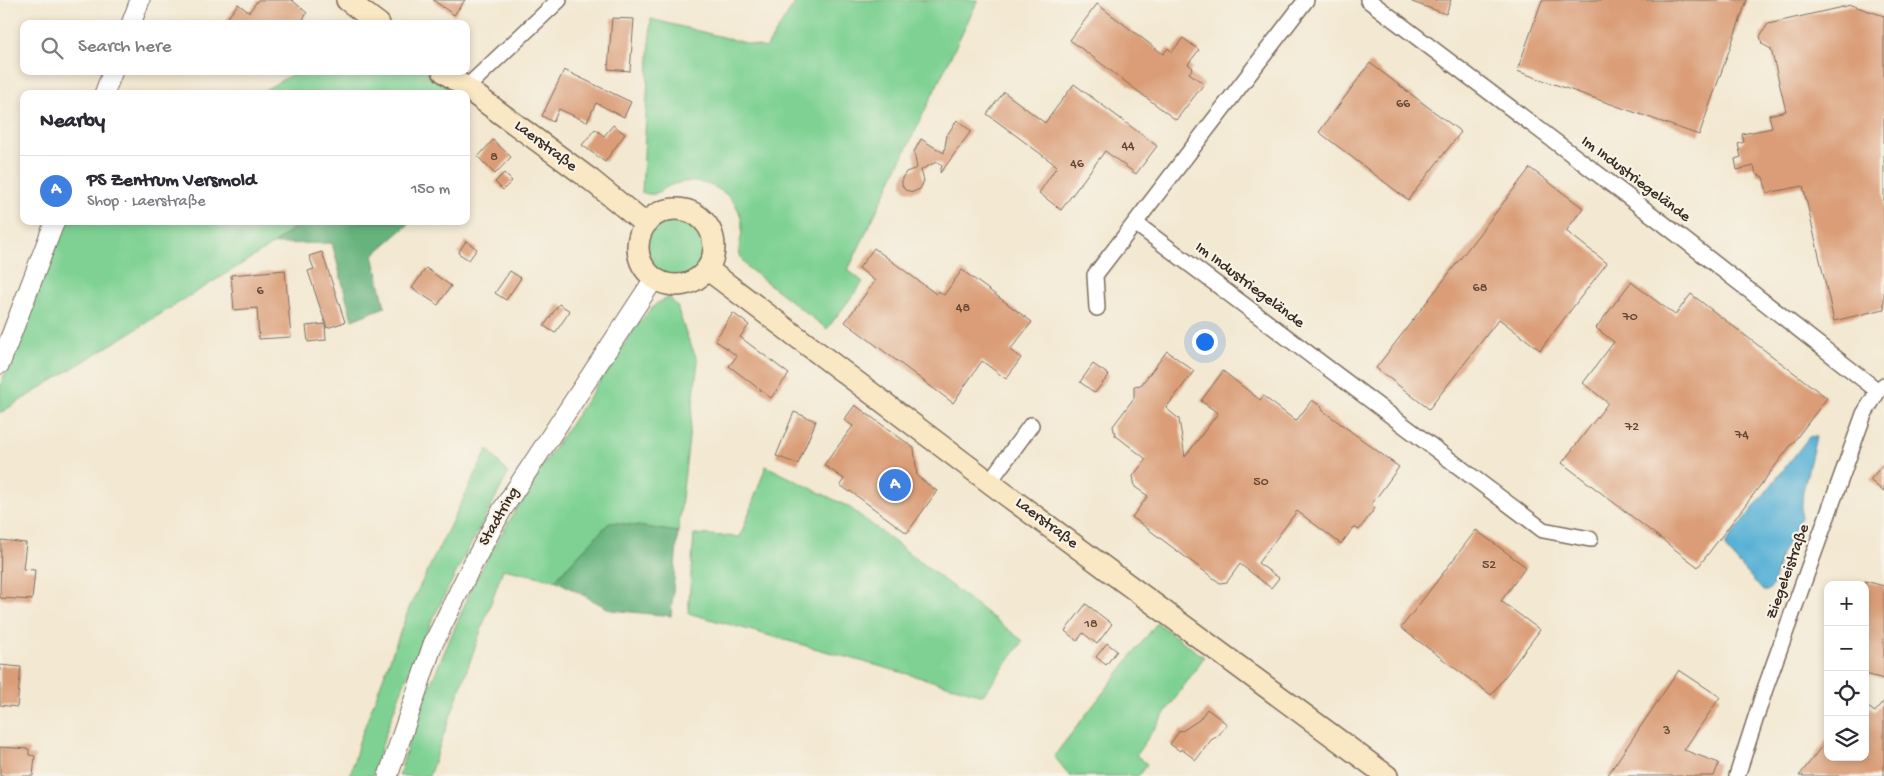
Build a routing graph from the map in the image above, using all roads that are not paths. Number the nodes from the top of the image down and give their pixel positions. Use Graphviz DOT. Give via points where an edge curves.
graph roads {
  1 [pos="140,0"];
  2 [pos="348,0"];
  3 [pos="559,0"];
  4 [pos="1306,0"];
  5 [pos="1368,0"];
  6 [pos="132,20"];
  7 [pos="375,20"];
  8 [pos="111,75"];
  9 [pos="448,75"];
  10 [pos="466,88"];
  11 [pos="106,90"];
  12 [pos="469,90"];
  13 [pos="470,91"];
  14 [pos="1135,223"];
  15 [pos="645,224"];
  16 [pos="53,225"];
  17 [pos="707,269"];
  18 [pos="654,279"];
  19 [pos="1097,308"];
  20 [pos="0,364"];
  21 [pos="1881,388"];
  22 [pos="1031,425"];
  23 [pos="990,481"];
  24 [pos="1590,539"];
  25 [pos="388,776"];
  26 [pos="1386,776"];
  27 [pos="1737,776"];
  1 -- 6 [label="street"];
  2 -- 7 [label="main road"];
  3 -- 10 [label="street"];
  4 -- 14 [label="street"];
  5 -- 21 [label="street, Im Industriegelände"];
  8 -- 11 [label="street"];
  9 -- 10 [label="main road, Laerstraße"];
  10 -- 12 [label="main road, Laerstraße"];
  13 -- 15 [label="main road, Laerstraße"];
  14 -- 19 [label="street" via="1095,275"];
  14 -- 24 [label="street, Im Industriegelände" via="1543,530"];
  15 -- 17 [label="main road" via="653,216 674,209 694,214 703,221 714,244 713,257"];
  15 -- 18 [label="main road" via="638,238 637,253 642,266"];
  16 -- 20 [label="street"];
  17 -- 18 [label="main road" via="693,281 677,286"];
  17 -- 23 [label="main road, Laerstraße"];
  18 -- 25 [label="street, Stadtring" via="502,510 483,545 433,644"];
  21 -- 27 [label="street, Ziegeleistraße" via="1864,414"];
  22 -- 23 [label="street"];
  23 -- 26 [label="main road, Laerstraße"];
}
